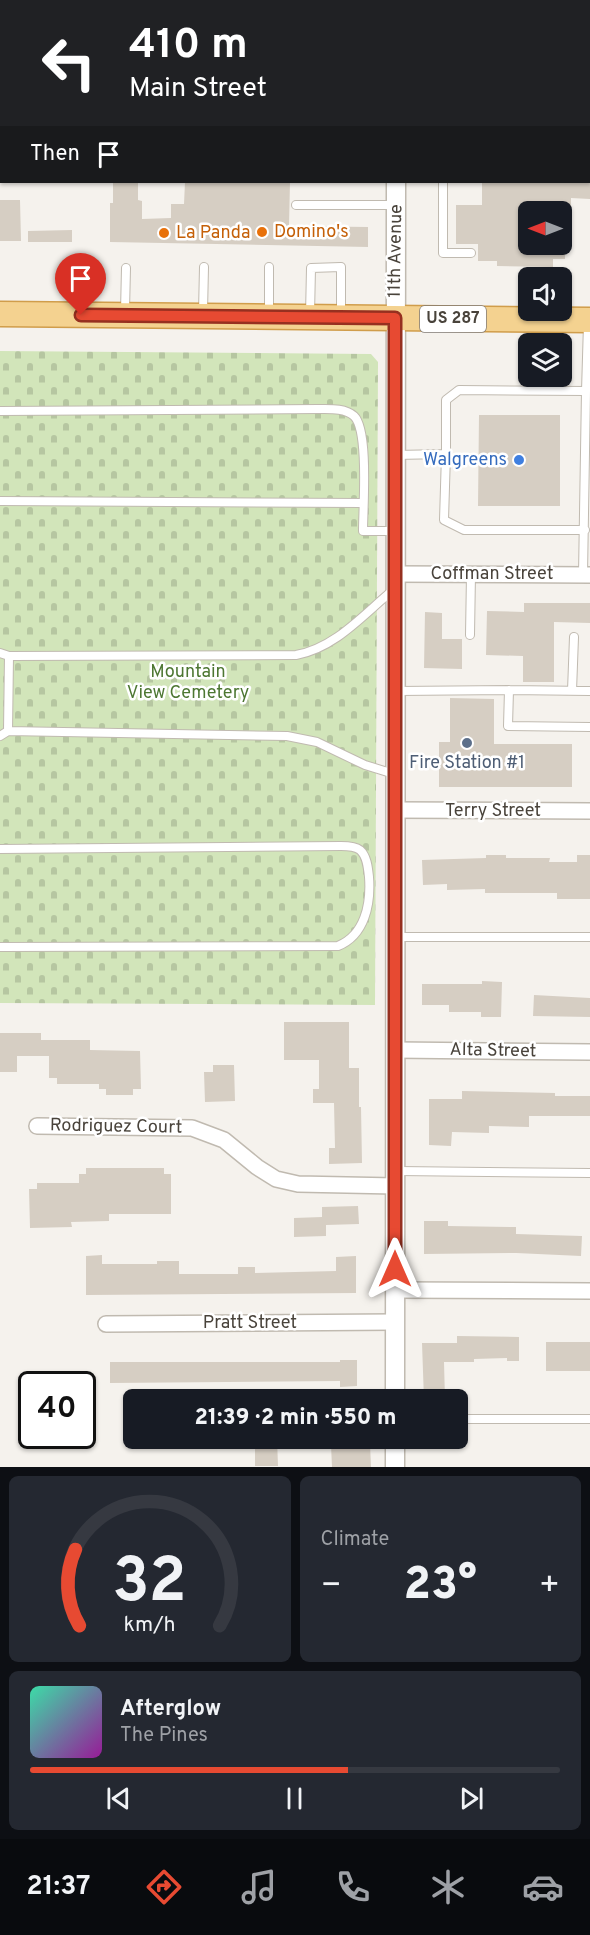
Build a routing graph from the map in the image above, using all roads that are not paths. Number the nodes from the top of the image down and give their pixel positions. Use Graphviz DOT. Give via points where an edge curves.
graph roads {
  1 [pos="396,183"];
  2 [pos="443,183"];
  3 [pos="296,205"];
  4 [pos="396,205"];
  5 [pos="471,253"];
  6 [pos="204,267"];
  7 [pos="269,267"];
  8 [pos="126,268"];
  9 [pos="0,314"];
  10 [pos="125,316"];
  11 [pos="203,316"];
  12 [pos="269,317"];
  13 [pos="310,317"];
  14 [pos="341,318"];
  15 [pos="395,318"];
  16 [pos="589,320"];
  17 [pos="586,391"];
  18 [pos="0,411"];
  19 [pos="446,454"];
  20 [pos="395,455"];
  21 [pos="588,455"];
  22 [pos="0,501"];
  23 [pos="363,503"];
  24 [pos="585,530"];
  25 [pos="395,531"];
  26 [pos="471,574"];
  27 [pos="586,574"];
  28 [pos="395,581"];
  29 [pos="470,635"];
  30 [pos="574,637"];
  31 [pos="0,653"];
  32 [pos="9,656"];
  33 [pos="509,690"];
  34 [pos="396,691"];
  35 [pos="572,691"];
  36 [pos="590,691"];
  37 [pos="590,727"];
  38 [pos="8,731"];
  39 [pos="0,736"];
  40 [pos="395,774"];
  41 [pos="395,810"];
  42 [pos="590,811"];
  43 [pos="0,849"];
  44 [pos="395,937"];
  45 [pos="590,937"];
  46 [pos="0,947"];
  47 [pos="395,1050"];
  48 [pos="590,1052"];
  49 [pos="37,1126"];
  50 [pos="590,1173"];
  51 [pos="395,1179"];
  52 [pos="395,1290"];
  53 [pos="590,1291"];
  54 [pos="395,1322"];
  55 [pos="106,1324"];
  56 [pos="395,1389"];
  57 [pos="468,1419"];
  58 [pos="590,1419"];
  59 [pos="395,1449"];
  60 [pos="395,1467"];
  1 -- 4 [label="street, 11th Avenue"];
  2 -- 5 [label="lane" via="443,253"];
  3 -- 4 [label="lane"];
  4 -- 15 [label="street, 11th Avenue"];
  6 -- 11 [label="lane"];
  7 -- 12 [label="lane"];
  8 -- 10 [label="lane"];
  9 -- 10 [label="highway, US 287"];
  10 -- 11 [label="highway, US 287"];
  11 -- 12 [label="highway, US 287"];
  12 -- 13 [label="highway, US 287"];
  13 -- 14 [label="highway, US 287"];
  13 -- 14 [label="lane" via="311,268 341,267"];
  14 -- 15 [label="highway, US 287"];
  15 -- 16 [label="highway, US 287"];
  15 -- 20 [label="street, 11th Avenue"];
  16 -- 17 [label="lane"];
  17 -- 19 [label="lane" via="459,390 446,400"];
  17 -- 21 [label="lane"];
  18 -- 23 [label="lane" via="345,411 358,420 363,432"];
  19 -- 20 [label="lane"];
  19 -- 24 [label="lane" via="444,520 464,530"];
  20 -- 25 [label="street, 11th Avenue"];
  21 -- 24 [label="lane"];
  22 -- 23 [label="lane"];
  23 -- 25 [label="lane" via="363,531"];
  24 -- 27 [label="lane"];
  25 -- 28 [label="street, 11th Avenue"];
  26 -- 27 [label="street, Coffman Street"];
  26 -- 28 [label="street, Coffman Street"];
  26 -- 29 [label="lane"];
  28 -- 32 [label="lane" via="333,641 296,656"];
  28 -- 34 [label="street, 11th Avenue"];
  30 -- 35 [label="lane"];
  31 -- 32 [label="lane"];
  32 -- 38 [label="lane"];
  33 -- 34 [label="lane"];
  33 -- 35 [label="lane"];
  33 -- 37 [label="lane" via="508,726"];
  34 -- 40 [label="street, 11th Avenue"];
  35 -- 36 [label="lane"];
  38 -- 39 [label="lane"];
  38 -- 40 [label="lane" via="297,737"];
  40 -- 41 [label="street, 11th Avenue"];
  41 -- 42 [label="street, Terry Street"];
  41 -- 44 [label="street, 11th Avenue"];
  43 -- 46 [label="lane" via="349,846 364,855 368,866 369,905 350,939 338,946"];
  44 -- 45 [label="lane"];
  44 -- 47 [label="street, 11th Avenue"];
  47 -- 48 [label="street, Alta Street"];
  47 -- 51 [label="street, 11th Avenue"];
  49 -- 51 [label="street, Rodriguez Court" via="192,1128 224,1140 276,1179 298,1184"];
  50 -- 51 [label="lane"];
  51 -- 52 [label="street, 11th Avenue"];
  52 -- 53 [label="street"];
  52 -- 54 [label="street, 11th Avenue"];
  54 -- 55 [label="street, Pratt Street"];
  54 -- 56 [label="street, 11th Avenue"];
  57 -- 58 [label="lane"];
  59 -- 60 [label="street"];
}
